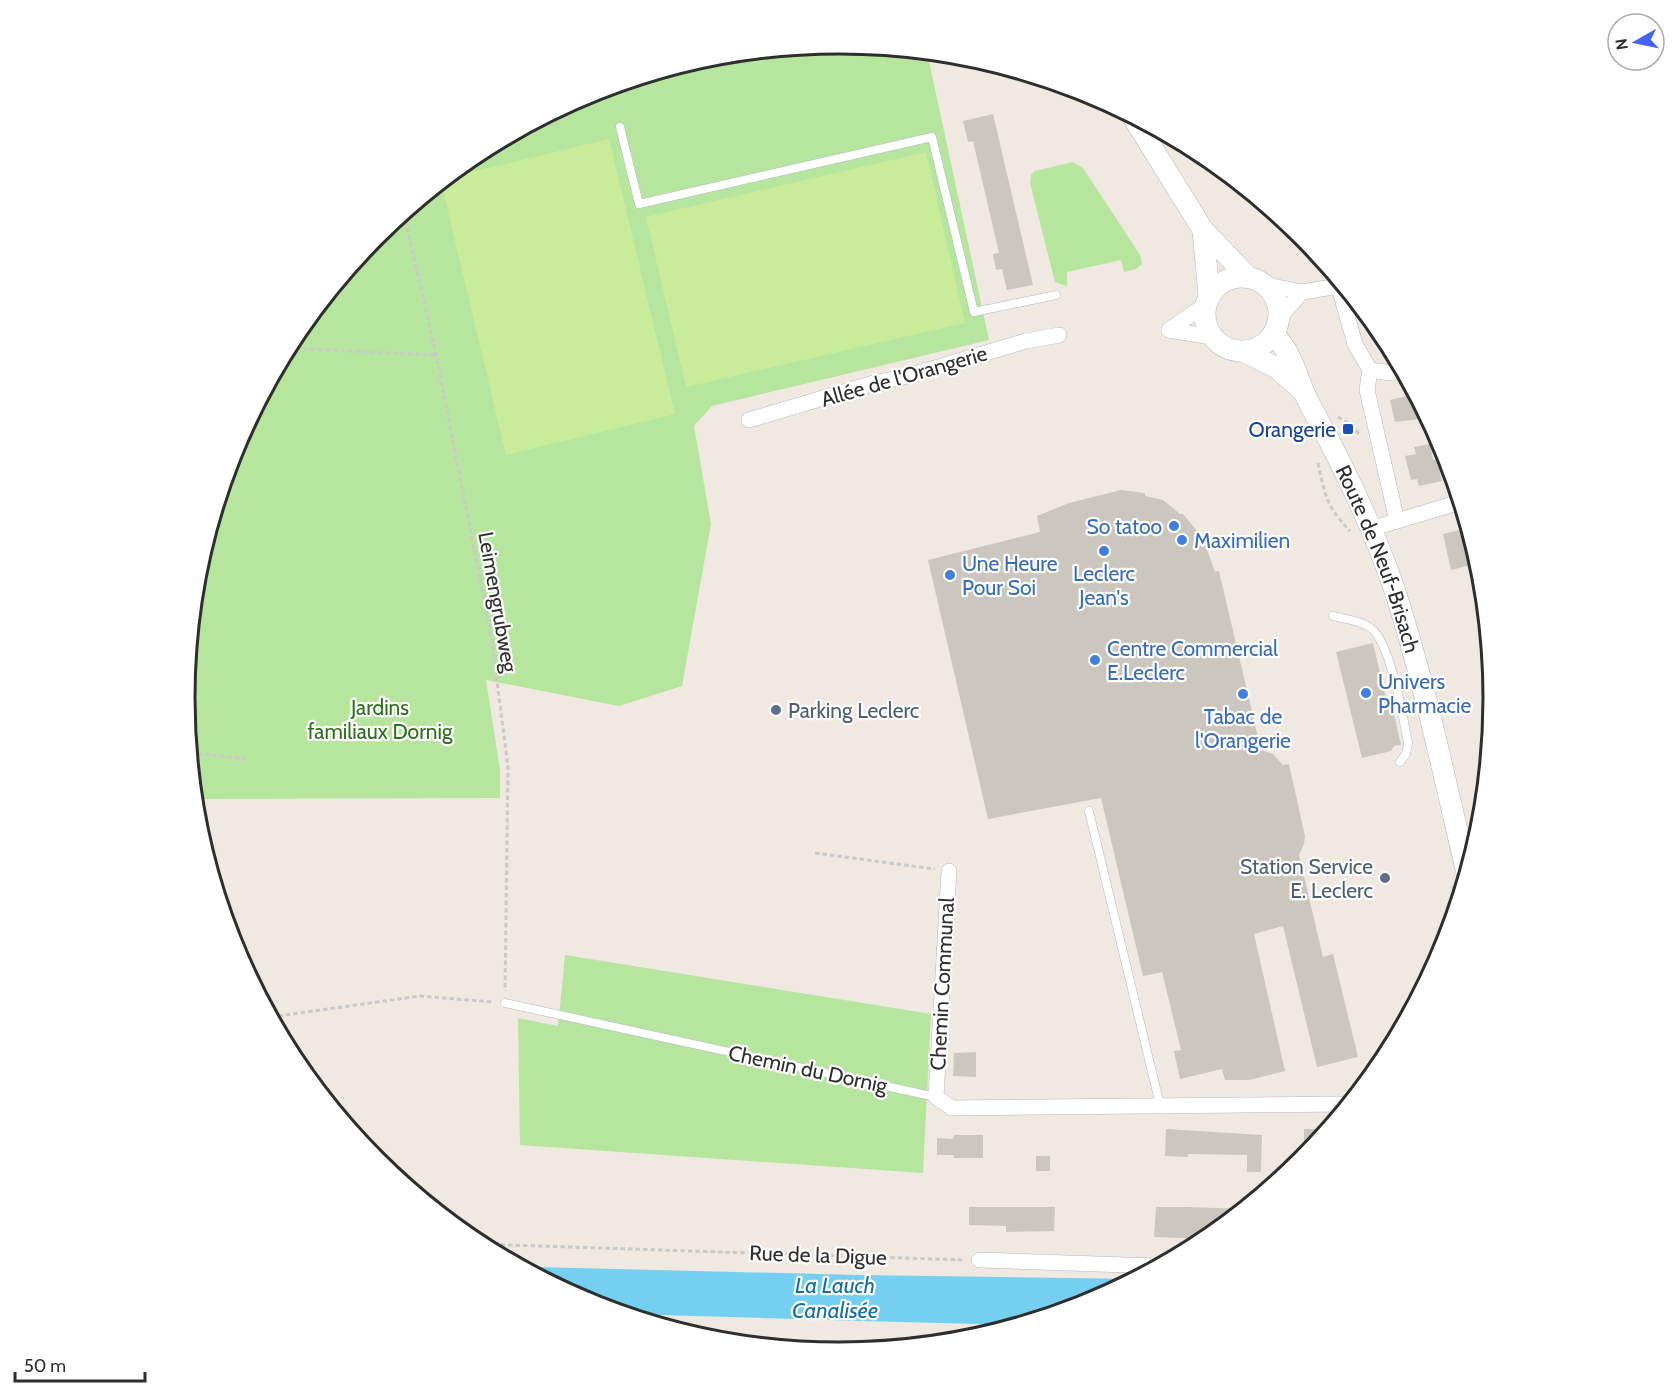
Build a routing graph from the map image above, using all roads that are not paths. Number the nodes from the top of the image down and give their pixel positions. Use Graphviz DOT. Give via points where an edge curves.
graph roads {
  1 [pos="620,127"];
  2 [pos="1140,129"];
  3 [pos="1203,230"];
  4 [pos="1247,276"];
  5 [pos="1331,283"];
  6 [pos="1267,285"];
  7 [pos="1302,292"];
  8 [pos="1056,295"];
  9 [pos="1342,296"];
  10 [pos="1207,300"];
  11 [pos="1277,326"];
  12 [pos="1059,335"];
  13 [pos="1212,337"];
  14 [pos="1245,352"];
  15 [pos="1370,369"];
  16 [pos="1394,371"];
  17 [pos="1303,391"];
  18 [pos="749,420"];
  19 [pos="1453,504"];
  20 [pos="1397,521"];
  21 [pos="1370,529"];
  22 [pos="1333,616"];
  23 [pos="1400,762"];
  24 [pos="1089,811"];
  25 [pos="1463,857"];
  26 [pos="949,871"];
  27 [pos="505,1003"];
  28 [pos="936,1097"];
  29 [pos="1339,1104"];
  30 [pos="1160,1105"];
  31 [pos="979,1260"];
  32 [pos="1143,1266"];
  1 -- 8 [label="lane" via="639,204 932,137 974,312"];
  2 -- 3 [label="main road"];
  3 -- 4 [label="main road"];
  3 -- 10 [label="main road"];
  4 -- 6 [label="main road"];
  4 -- 10 [label="main road" via="1225,280"];
  5 -- 7 [label="street"];
  6 -- 7 [label="street"];
  6 -- 11 [label="main road" via="1277,300"];
  7 -- 11 [label="street"];
  9 -- 15 [label="street" via="1355,344"];
  10 -- 13 [label="main road" via="1205,322"];
  10 -- 13 [label="street" via="1169,330"];
  11 -- 14 [label="main road" via="1262,347"];
  11 -- 17 [label="main road, Route de Neuf-Brisach"];
  12 -- 18 [label="street, Allée de l'Orangerie" via="874,382"];
  13 -- 14 [label="main road" via="1227,349"];
  14 -- 17 [label="main road, Route de Neuf-Brisach" via="1277,368"];
  15 -- 16 [label="street"];
  15 -- 20 [label="street" via="1367,390"];
  17 -- 21 [label="main road, Route de Neuf-Brisach"];
  19 -- 20 [label="street"];
  20 -- 21 [label="street"];
  21 -- 25 [label="main road, Route de Neuf-Brisach" via="1393,586 1415,660"];
  22 -- 23 [label="lane" via="1374,630 1386,650 1408,743"];
  24 -- 30 [label="lane"];
  26 -- 28 [label="street, Chemin Communal"];
  27 -- 28 [label="lane, Chemin du Dornig"];
  28 -- 30 [label="street, Chemin du Dornig" via="952,1108"];
  29 -- 30 [label="street, Chemin du Dornig"];
  31 -- 32 [label="street"];
}
